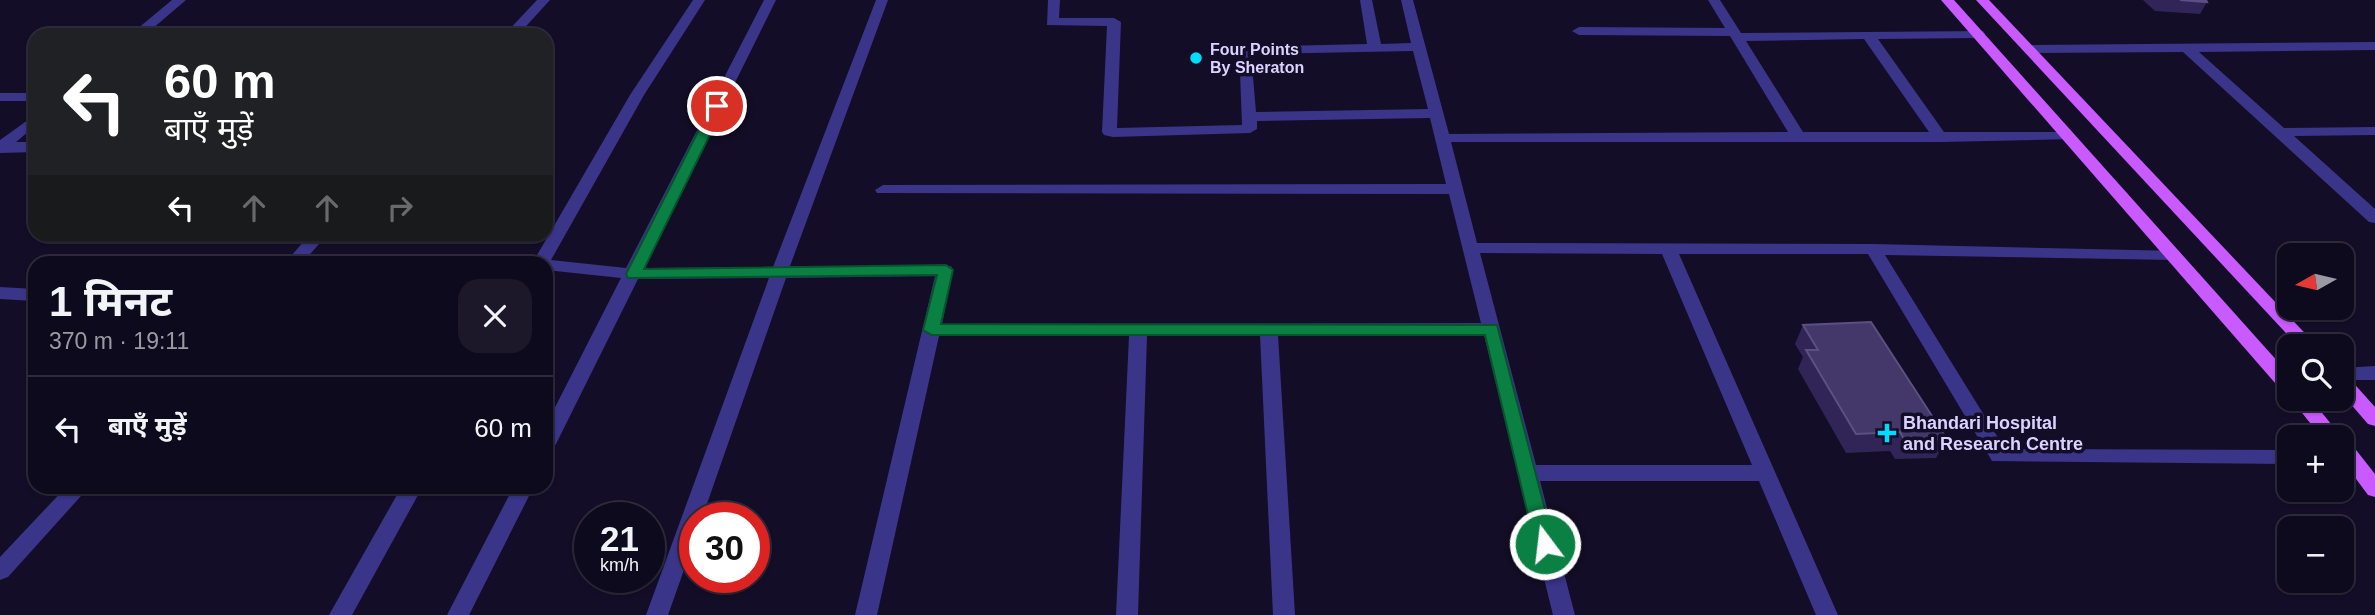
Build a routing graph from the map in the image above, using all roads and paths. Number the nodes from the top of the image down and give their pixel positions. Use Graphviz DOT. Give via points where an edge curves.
graph roads {
  1 [pos="180,0"];
  2 [pos="544,0"];
  3 [pos="699,0"];
  4 [pos="770,0"];
  5 [pos="882,0"];
  6 [pos="1054,0"];
  7 [pos="1366,0"];
  8 [pos="1408,0"];
  9 [pos="1714,0"];
  10 [pos="1947,0"];
  11 [pos="1982,0"];
  12 [pos="146,28"];
  13 [pos="518,28"];
  14 [pos="1579,31"];
  15 [pos="1737,34"];
  16 [pos="1978,34"];
  17 [pos="1868,35"];
  18 [pos="2375,46"];
  19 [pos="1420,47"];
  20 [pos="2186,47"];
  21 [pos="1375,48"];
  22 [pos="2030,49"];
  23 [pos="0,97"];
  24 [pos="28,97"];
  25 [pos="1438,113"];
  26 [pos="1257,116"];
  27 [pos="28,125"];
  28 [pos="2375,131"];
  29 [pos="2280,132"];
  30 [pos="1798,136"];
  31 [pos="2068,136"];
  32 [pos="1445,138"];
  33 [pos="1941,138"];
  34 [pos="1,147"];
  35 [pos="28,147"];
  36 [pos="1457,189"];
  37 [pos="883,190"];
  38 [pos="2375,218"];
  39 [pos="553,241"];
  40 [pos="313,242"];
  41 [pos="1472,248"];
  42 [pos="1873,249"];
  43 [pos="1669,250"];
  44 [pos="2173,255"];
  45 [pos="300,256"];
  46 [pos="553,266"];
  47 [pos="779,273"];
  48 [pos="634,274"];
  49 [pos="0,293"];
  50 [pos="28,295"];
  51 [pos="1492,329"];
  52 [pos="932,330"];
  53 [pos="1138,330"];
  54 [pos="1269,330"];
  55 [pos="2297,334"];
  56 [pos="2277,372"];
  57 [pos="2375,373"];
  58 [pos="2354,374"];
  59 [pos="2354,396"];
  60 [pos="2310,411"];
  61 [pos="2375,419"];
  62 [pos="2323,425"];
  63 [pos="553,430"];
  64 [pos="2277,457"];
  65 [pos="2354,464"];
  66 [pos="1526,472"];
  67 [pos="1767,473"];
  68 [pos="2375,489"];
  69 [pos="72,494"];
  70 [pos="408,494"];
  71 [pos="520,494"];
  72 [pos="0,571"];
  73 [pos="340,615"];
  74 [pos="458,615"];
  75 [pos="657,615"];
  76 [pos="866,615"];
  77 [pos="1126,615"];
  78 [pos="1284,615"];
  79 [pos="1563,615"];
  80 [pos="1827,615"];
  1 -- 12 [label="street"];
  2 -- 13 [label="street"];
  3 -- 39 [label="street" via="636,95"];
  4 -- 48 [label="street"];
  5 -- 47 [label="street"];
  6 -- 26 [label="street" via="1052,22 1114,22 1111,133 1248,130"];
  7 -- 21 [label="street"];
  8 -- 19 [label="street"];
  9 -- 15 [label="street"];
  10 -- 16 [label="main road"];
  11 -- 22 [label="main road"];
  14 -- 15 [label="street"];
  15 -- 17 [label="street"];
  15 -- 30 [label="street"];
  16 -- 17 [label="street"];
  16 -- 31 [label="main road"];
  17 -- 33 [label="street"];
  18 -- 20 [label="street"];
  19 -- 21 [label="street"];
  19 -- 25 [label="street"];
  20 -- 22 [label="street"];
  20 -- 29 [label="street"];
  21 -- 26 [label="street" via="1244,50"];
  22 -- 55 [label="main road"];
  23 -- 24 [label="street"];
  25 -- 26 [label="street"];
  25 -- 32 [label="street"];
  27 -- 34 [label="street"];
  28 -- 29 [label="street"];
  29 -- 38 [label="street"];
  30 -- 32 [label="street"];
  30 -- 33 [label="street"];
  31 -- 33 [label="street"];
  31 -- 44 [label="main road"];
  32 -- 36 [label="street"];
  34 -- 35 [label="street"];
  36 -- 37 [label="street"];
  36 -- 41 [label="street"];
  40 -- 45 [label="street"];
  41 -- 43 [label="street"];
  41 -- 51 [label="street"];
  42 -- 43 [label="street"];
  42 -- 44 [label="street"];
  42 -- 64 [label="street" via="1999,456"];
  43 -- 67 [label="street"];
  44 -- 56 [label="main road"];
  46 -- 48 [label="street"];
  47 -- 48 [label="street"];
  47 -- 52 [label="street" via="946,270"];
  47 -- 75 [label="street"];
  48 -- 63 [label="street"];
  49 -- 50 [label="street"];
  51 -- 54 [label="street"];
  51 -- 66 [label="street"];
  52 -- 53 [label="street"];
  52 -- 76 [label="street"];
  53 -- 54 [label="street"];
  53 -- 77 [label="street"];
  54 -- 78 [label="street"];
  57 -- 58 [label="street"];
  59 -- 61 [label="main road"];
  60 -- 62 [label="main road"];
  65 -- 68 [label="main road"];
  66 -- 67 [label="street"];
  66 -- 79 [label="street"];
  67 -- 80 [label="street"];
  69 -- 72 [label="street"];
  70 -- 73 [label="street"];
  71 -- 74 [label="street"];
}
